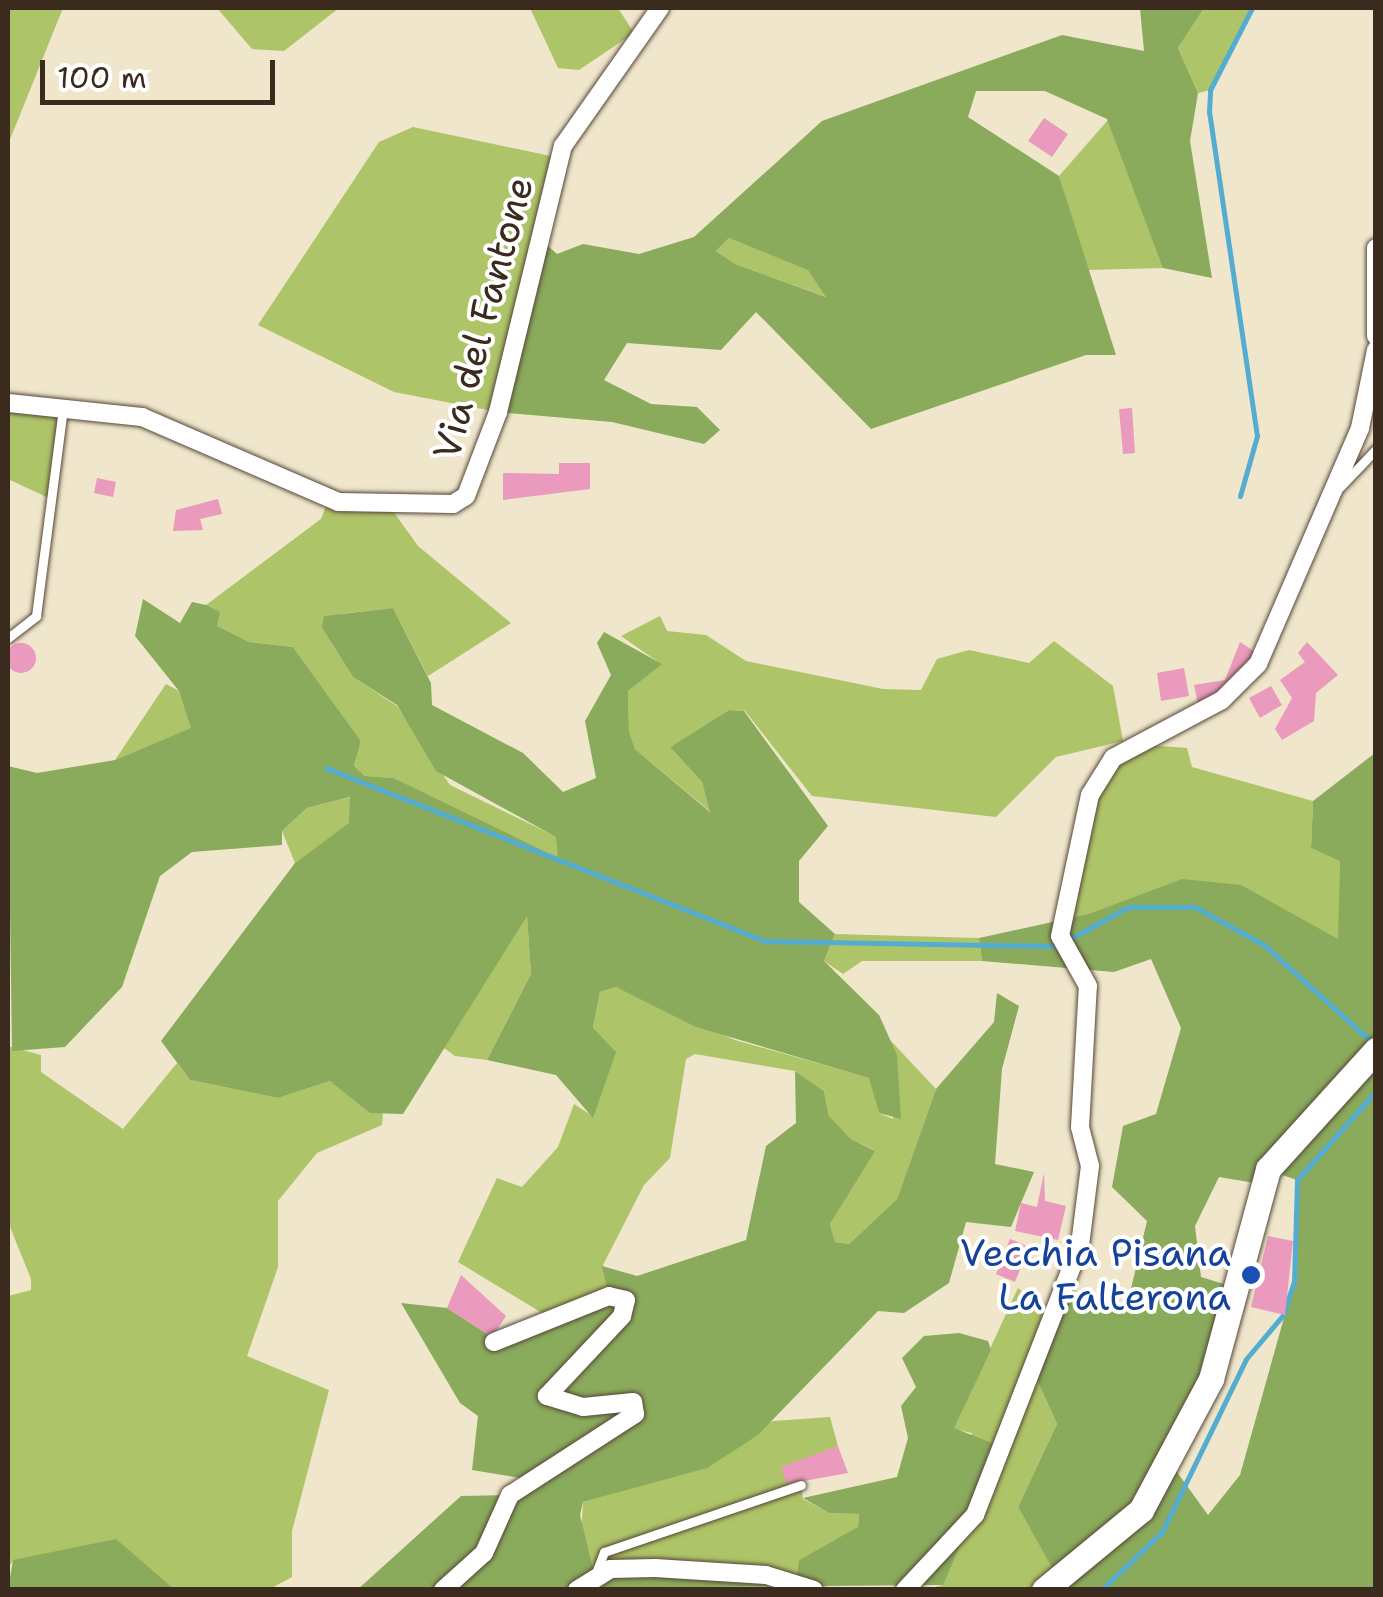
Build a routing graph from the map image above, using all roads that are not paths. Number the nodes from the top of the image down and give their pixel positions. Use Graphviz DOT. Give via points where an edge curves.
graph roads {
  1 [pos="660,8"];
  2 [pos="1375,250"];
  3 [pos="1376,336"];
  4 [pos="1376,350"];
  5 [pos="8,402"];
  6 [pos="64,406"];
  7 [pos="1376,449"];
  8 [pos="1322,504"];
  9 [pos="8,638"];
  10 [pos="1376,1050"];
  11 [pos="494,1342"];
  12 [pos="801,1485"];
  13 [pos="594,1578"];
  14 [pos="443,1590"];
  15 [pos="577,1590"];
  16 [pos="814,1590"];
  17 [pos="905,1590"];
  18 [pos="1044,1590"];
  1 -- 6 [label="street, Via del Fantone" via="564,146 498,412 466,496 453,504 338,502 142,417"];
  2 -- 3 [label="street"];
  4 -- 8 [label="street" via="1360,428"];
  5 -- 6 [label="street, Via del Fantone"];
  6 -- 9 [label="lane" via="36,616"];
  7 -- 8 [label="lane"];
  8 -- 17 [label="street" via="1298,587 1258,664 1234,692 1133,744 1100,774 1062,944 1088,986 1080,1128 1090,1166 1080,1245 975,1515"];
  10 -- 18 [label="main road" via="1268,1170 1211,1379 1141,1510"];
  11 -- 14 [label="street" via="609,1296 626,1300 622,1316 547,1396 583,1407 634,1402 634,1414 510,1495 484,1553"];
  12 -- 13 [label="lane" via="604,1552"];
  13 -- 15 [label="street"];
  13 -- 16 [label="street" via="655,1568 766,1575"];
}
